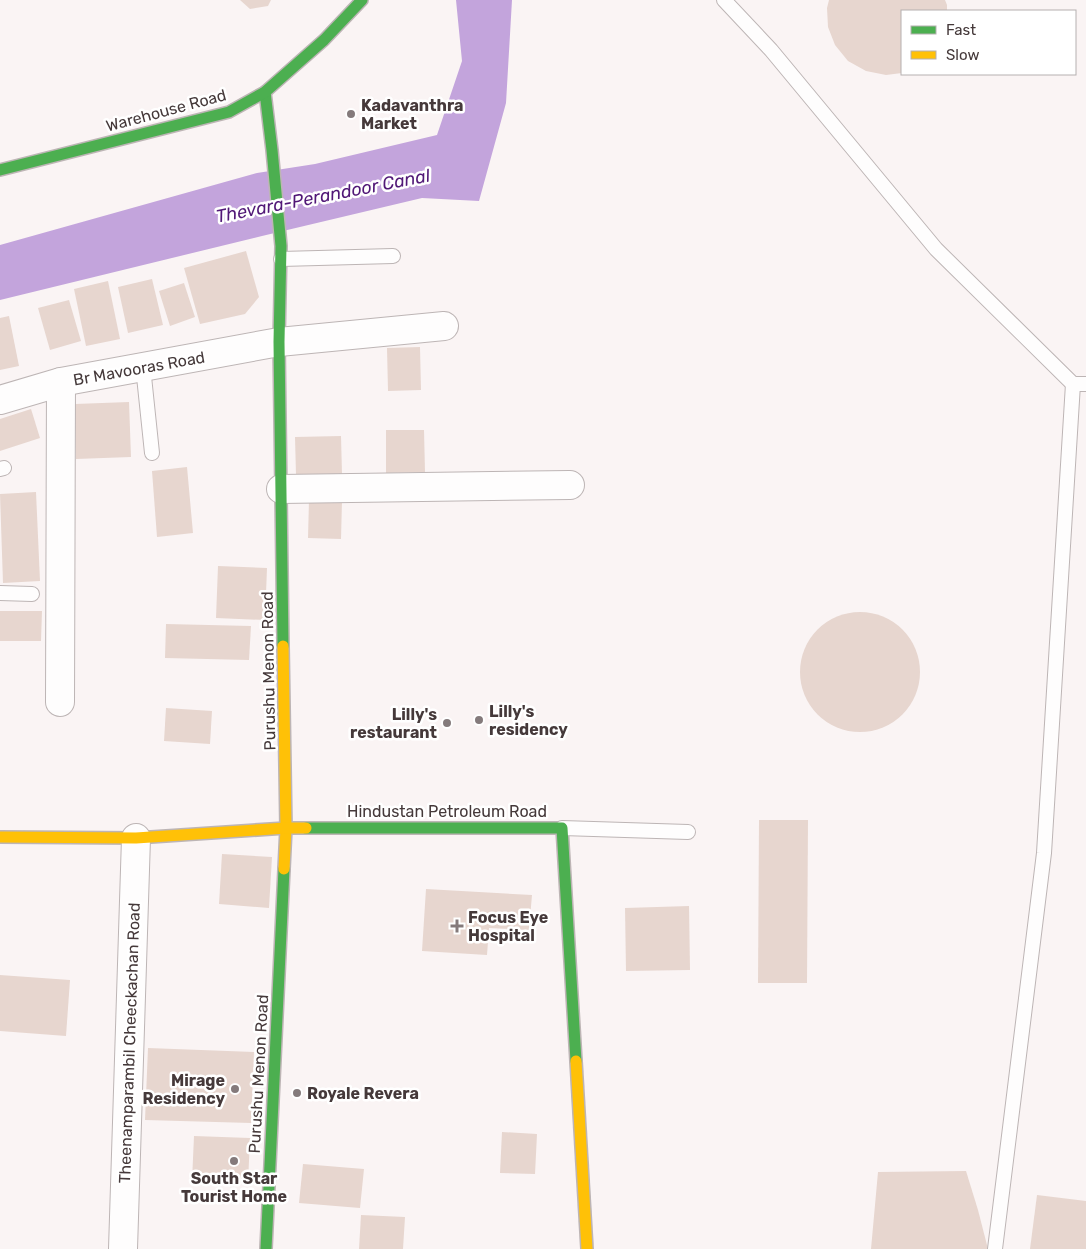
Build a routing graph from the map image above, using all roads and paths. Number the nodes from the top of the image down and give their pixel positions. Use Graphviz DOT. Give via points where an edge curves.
graph roads {
  1 [pos="362,0"];
  2 [pos="724,0"];
  3 [pos="265,92"];
  4 [pos="0,170"];
  5 [pos="281,252"];
  6 [pos="393,256"];
  7 [pos="444,326"];
  8 [pos="279,342"];
  9 [pos="143,367"];
  10 [pos="60,382"];
  11 [pos="1080,384"];
  12 [pos="0,400"];
  13 [pos="152,453"];
  14 [pos="570,485"];
  15 [pos="281,489"];
  16 [pos="0,593"];
  17 [pos="32,594"];
  18 [pos="60,702"];
  19 [pos="286,828"];
  20 [pos="562,828"];
  21 [pos="688,832"];
  22 [pos="0,837"];
  23 [pos="136,838"];
  24 [pos="123,1249"];
  25 [pos="266,1249"];
  26 [pos="587,1249"];
  27 [pos="995,1249"];
  1 -- 3 [label="street, Warehouse Road" via="324,40"];
  2 -- 11 [label="lane" via="771,50 936,249"];
  3 -- 4 [label="street, Warehouse Road" via="229,112"];
  3 -- 5 [label="street, Purushu Menon Road"];
  5 -- 6 [label="lane"];
  5 -- 8 [label="street, Purushu Menon Road"];
  7 -- 8 [label="street, Br Mavooras Road"];
  8 -- 9 [label="street, Br Mavooras Road"];
  8 -- 15 [label="street, Purushu Menon Road"];
  9 -- 10 [label="street, Br Mavooras Road"];
  9 -- 13 [label="lane"];
  10 -- 12 [label="street, Br Mavooras Road"];
  10 -- 18 [label="street"];
  11 -- 27 [label="lane" via="1044,853"];
  14 -- 15 [label="street"];
  15 -- 19 [label="street, Purushu Menon Road"];
  16 -- 17 [label="lane"];
  19 -- 20 [label="street, Hindustan Petroleum Road"];
  19 -- 23 [label="street, Hindustan Petroleum Road"];
  19 -- 25 [label="street, Purushu Menon Road"];
  20 -- 21 [label="lane"];
  20 -- 26 [label="street, Hindustan Petroleum Road"];
  22 -- 23 [label="street, Hindustan Petroleum Road"];
  23 -- 24 [label="street, Theenamparambil Cheeckachan Road"];
}
